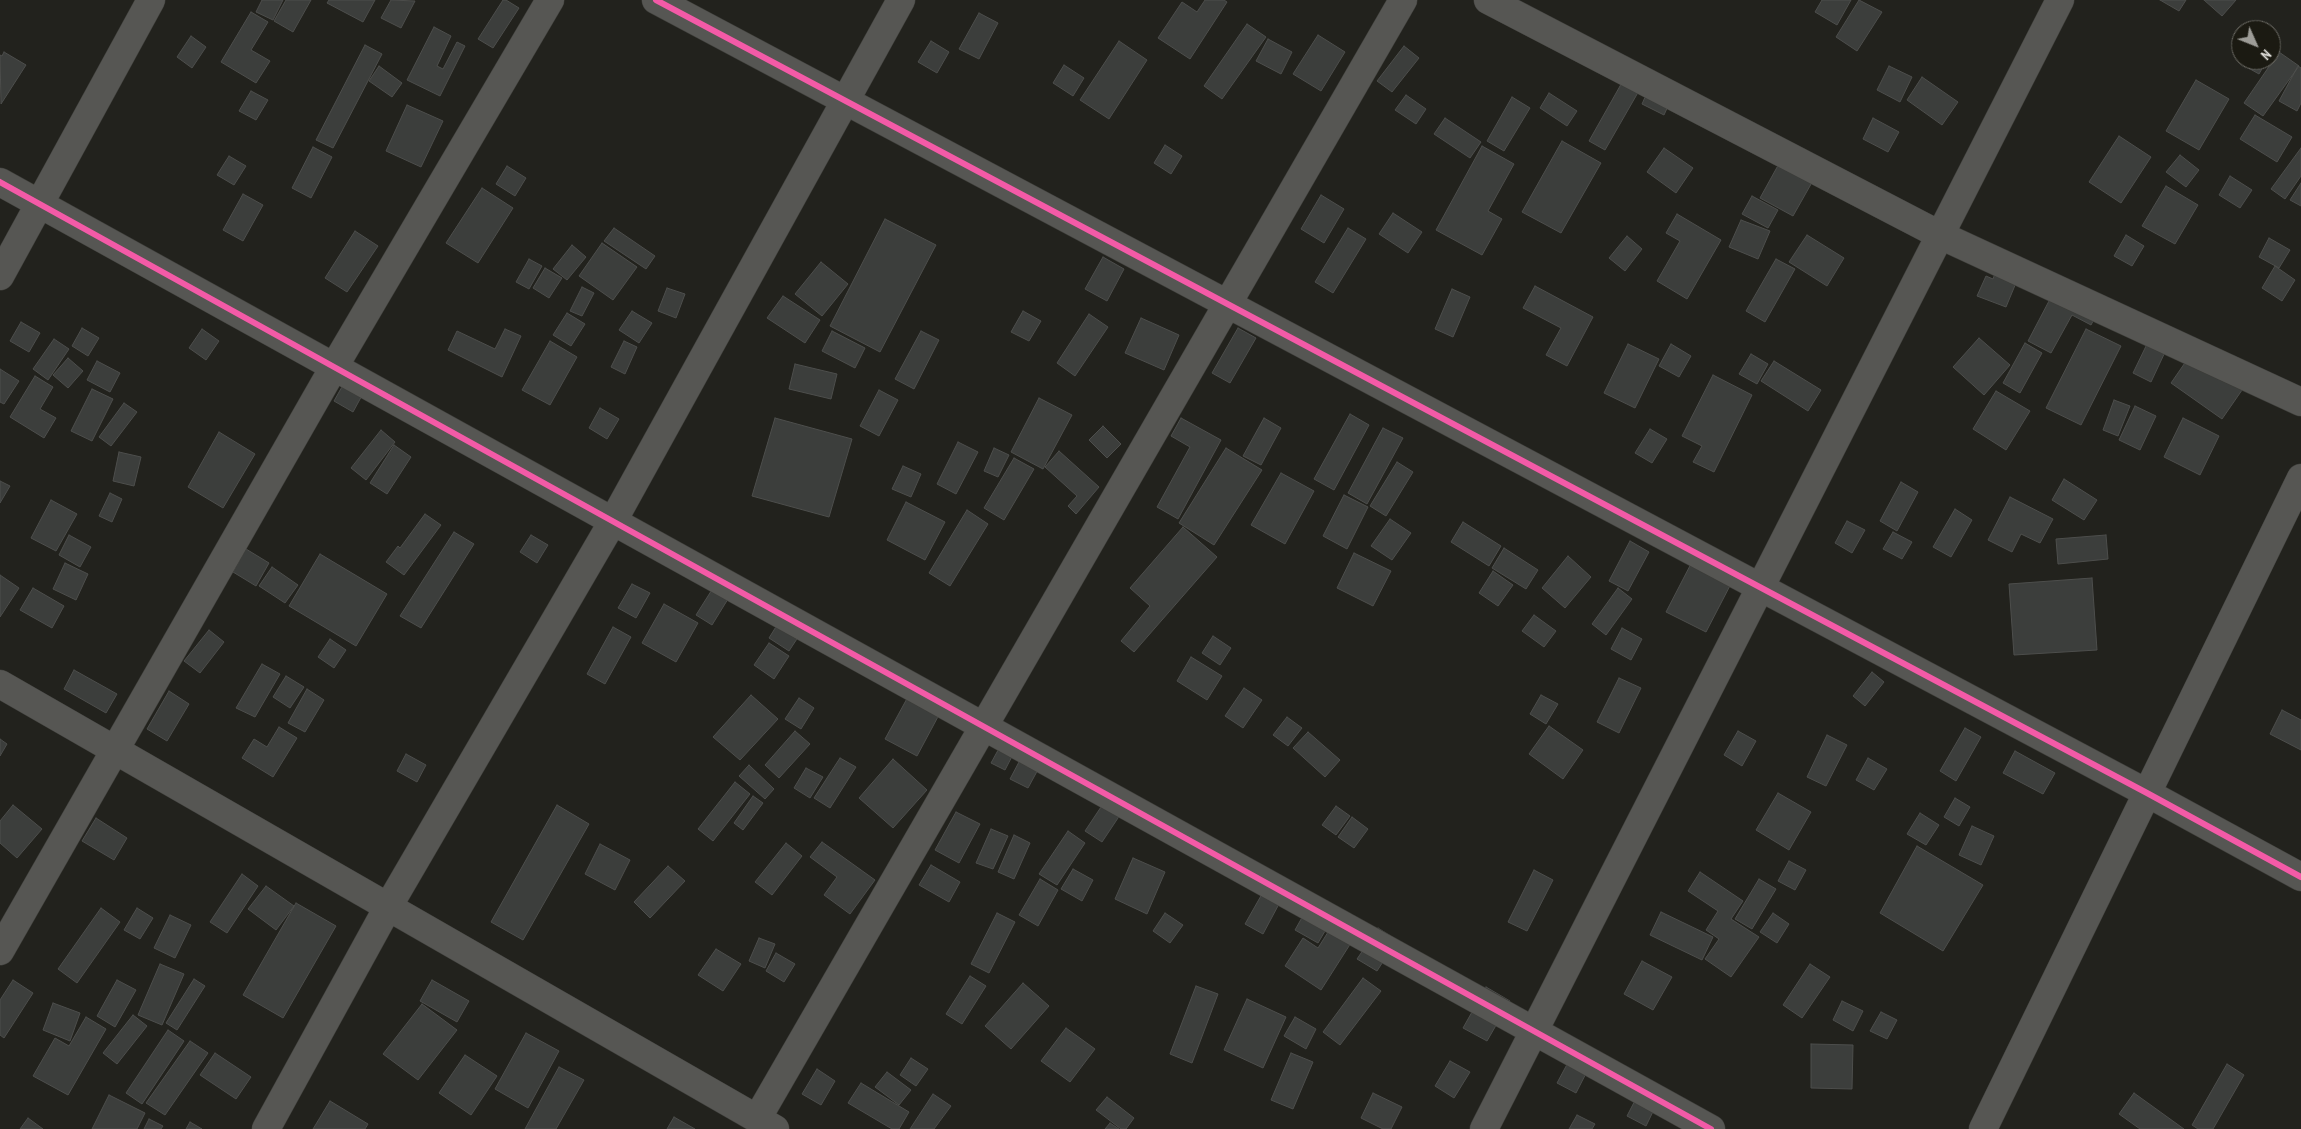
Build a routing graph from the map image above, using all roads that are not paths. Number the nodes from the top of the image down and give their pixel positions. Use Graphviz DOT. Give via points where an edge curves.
graph roads {
  1 [pos="151,0"];
  2 [pos="550,0"];
  3 [pos="656,0"];
  4 [pos="901,0"];
  5 [pos="1402,0"];
  6 [pos="1488,0"];
  7 [pos="2060,0"];
  8 [pos="846,101"];
  9 [pos="0,182"];
  10 [pos="39,204"];
  11 [pos="1940,235"];
  12 [pos="0,276"];
  13 [pos="1227,304"];
  14 [pos="334,367"];
  15 [pos="2301,402"];
  16 [pos="2301,478"];
  17 [pos="613,521"];
  18 [pos="1760,587"];
  19 [pos="0,684"];
  20 [pos="984,727"];
  21 [pos="114,750"];
  22 [pos="2147,793"];
  23 [pos="2301,877"];
  24 [pos="388,906"];
  25 [pos="0,951"];
  26 [pos="1534,1031"];
  27 [pos="766,1124"];
  28 [pos="266,1129"];
  29 [pos="1484,1129"];
  30 [pos="1711,1129"];
  31 [pos="1983,1129"];
  1 -- 10 [label="street"];
  2 -- 14 [label="street"];
  3 -- 8 [label="street"];
  4 -- 8 [label="street"];
  5 -- 13 [label="street"];
  6 -- 11 [label="street"];
  7 -- 11 [label="street"];
  8 -- 13 [label="street"];
  8 -- 17 [label="street"];
  9 -- 10 [label="street"];
  10 -- 12 [label="street"];
  10 -- 14 [label="street"];
  11 -- 15 [label="street"];
  11 -- 18 [label="street"];
  13 -- 18 [label="street"];
  13 -- 20 [label="street"];
  14 -- 17 [label="street"];
  14 -- 21 [label="street"];
  16 -- 22 [label="street"];
  17 -- 20 [label="street"];
  17 -- 24 [label="street"];
  18 -- 22 [label="street"];
  18 -- 26 [label="street"];
  19 -- 21 [label="street"];
  20 -- 26 [label="street"];
  20 -- 27 [label="street"];
  21 -- 24 [label="street"];
  21 -- 25 [label="street"];
  22 -- 23 [label="street"];
  22 -- 31 [label="street"];
  24 -- 27 [label="street"];
  24 -- 28 [label="street"];
  26 -- 29 [label="street"];
  26 -- 30 [label="street"];
}
